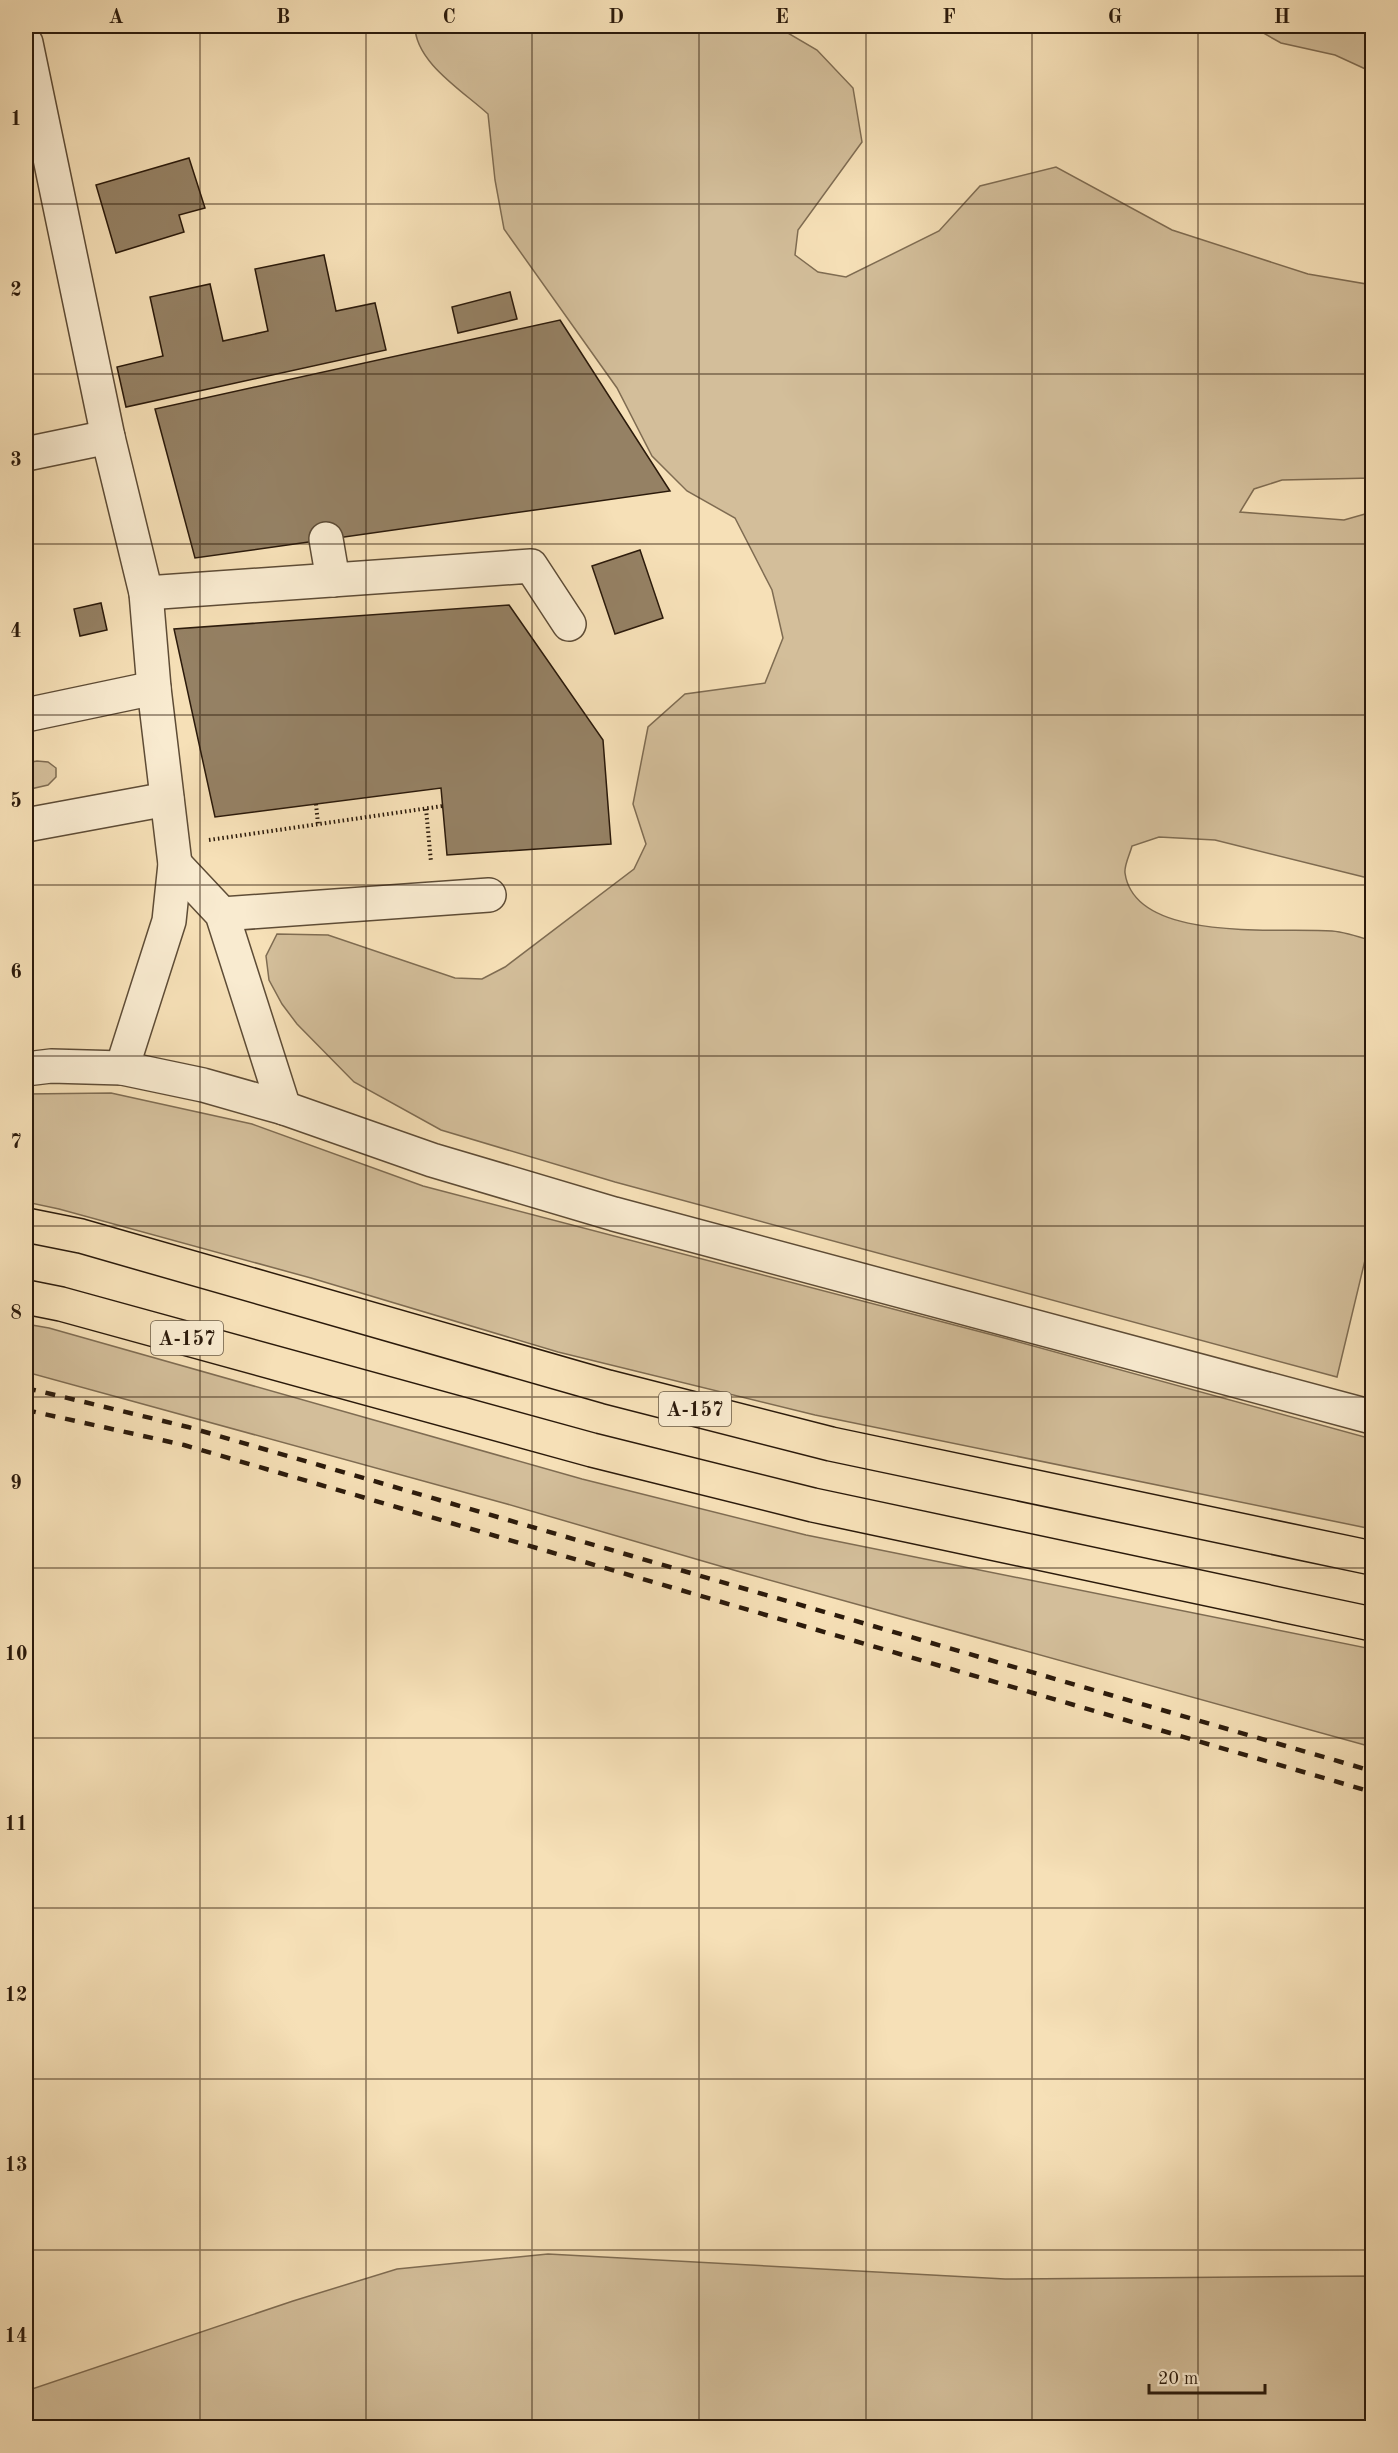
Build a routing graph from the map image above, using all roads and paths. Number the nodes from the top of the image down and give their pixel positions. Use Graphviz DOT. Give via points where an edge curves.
graph roads {
  1 [pos="26,43"];
  2 [pos="108,437"];
  3 [pos="26,454"];
  4 [pos="326,539"];
  5 [pos="333,580"];
  6 [pos="146,593"];
  7 [pos="569,624"];
  8 [pos="154,688"];
  9 [pos="26,715"];
  10 [pos="167,799"];
  11 [pos="316,804"];
  12 [pos="443,806"];
  13 [pos="426,808"];
  14 [pos="318,824"];
  15 [pos="26,825"];
  16 [pos="215,839"];
  17 [pos="175,864"];
  18 [pos="431,866"];
  19 [pos="489,895"];
  20 [pos="222,914"];
  21 [pos="123,1068"];
  22 [pos="26,1069"];
  23 [pos="284,1108"];
  24 [pos="26,1225"];
  25 [pos="26,1297"];
  26 [pos="1372,1417"];
  27 [pos="1372,1558"];
  28 [pos="1372,1624"];
  1 -- 2 [label="lane"];
  2 -- 3 [label="lane"];
  2 -- 6 [label="lane"];
  4 -- 5 [label="lane"];
  5 -- 6 [label="lane"];
  5 -- 7 [label="lane" via="531,566"];
  6 -- 8 [label="lane"];
  8 -- 9 [label="lane"];
  8 -- 10 [label="lane"];
  10 -- 15 [label="lane"];
  10 -- 17 [label="lane"];
  11 -- 14 [label="path"];
  12 -- 13 [label="path"];
  13 -- 14 [label="path"];
  13 -- 18 [label="path"];
  14 -- 16 [label="path"];
  17 -- 20 [label="lane"];
  17 -- 21 [label="lane" via="169,921"];
  19 -- 20 [label="lane"];
  20 -- 23 [label="lane"];
  21 -- 22 [label="lane"];
  21 -- 23 [label="lane"];
  23 -- 26 [label="lane" via="432,1161 614,1214"];
  24 -- 27 [label="main road, А-157" via="81,1236 608,1387 831,1444"];
  25 -- 28 [label="main road, А-157" via="592,1450 813,1505"];
}
